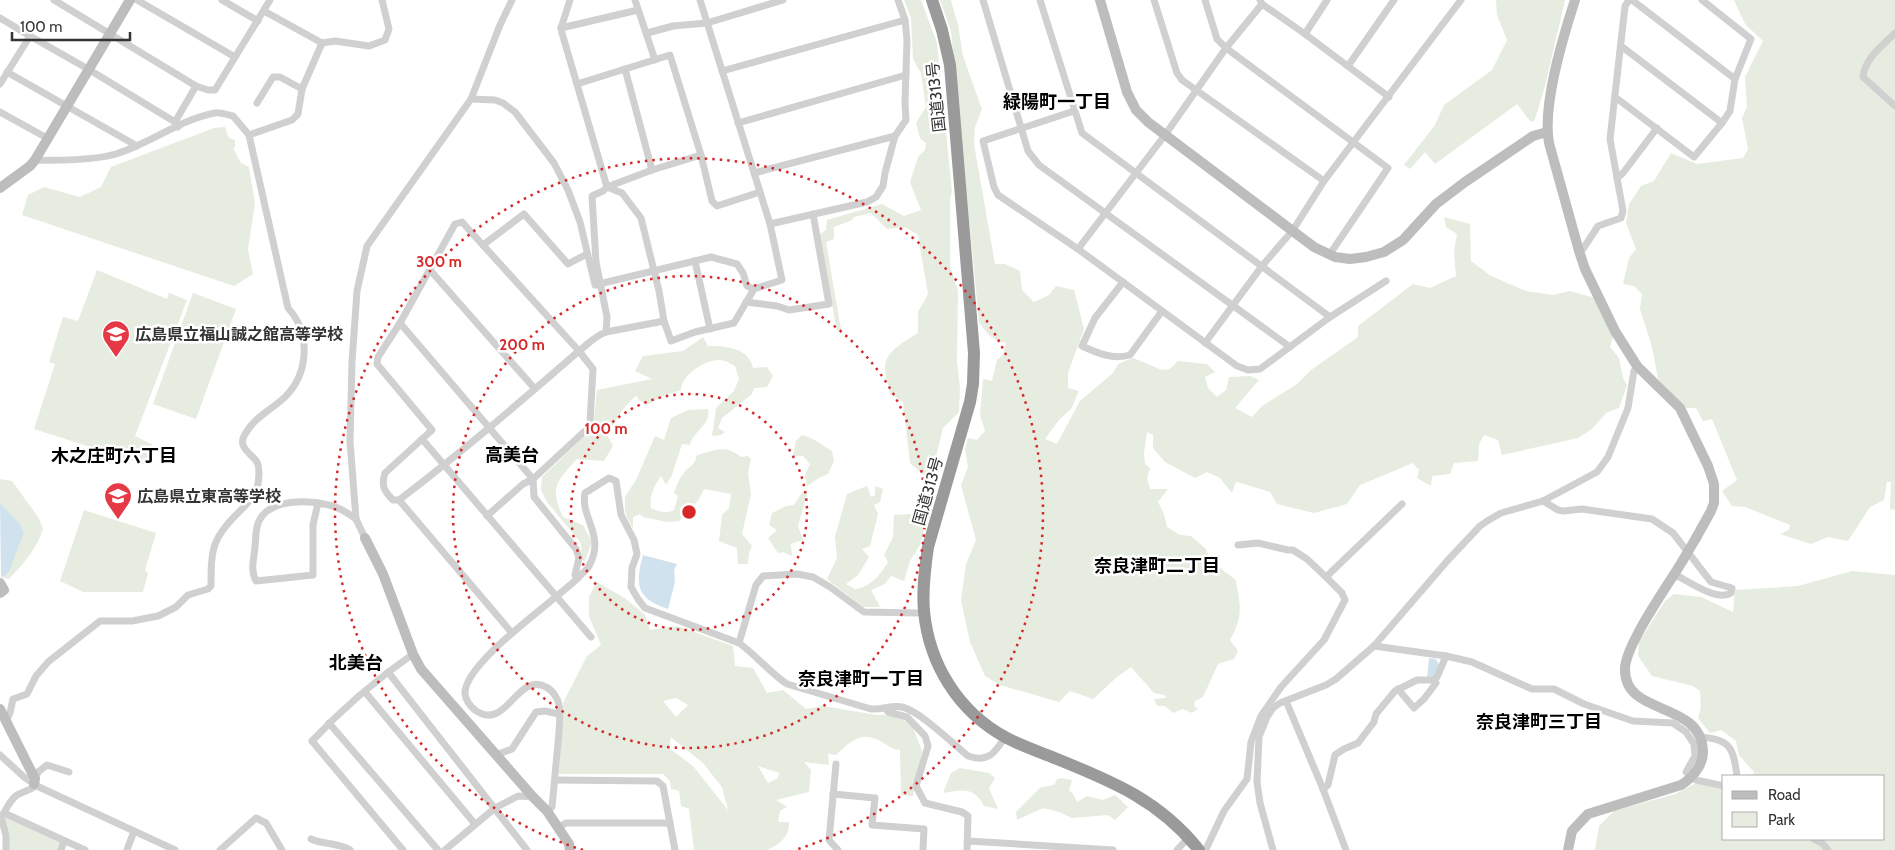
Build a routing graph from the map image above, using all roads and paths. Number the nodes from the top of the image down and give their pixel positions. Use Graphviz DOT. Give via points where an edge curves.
graph roads {
  1 [pos="54,0"];
  2 [pos="130,0"];
  3 [pos="137,0"];
  4 [pos="222,0"];
  5 [pos="270,0"];
  6 [pos="382,0"];
  7 [pos="512,0"];
  8 [pos="570,0"];
  9 [pos="635,0"];
  10 [pos="700,0"];
  11 [pos="783,0"];
  12 [pos="898,0"];
  13 [pos="932,0"];
  14 [pos="983,0"];
  15 [pos="1040,0"];
  16 [pos="1100,0"];
  17 [pos="1154,0"];
  18 [pos="1205,0"];
  19 [pos="1327,0"];
  20 [pos="1394,0"];
  21 [pos="1461,0"];
  22 [pos="1575,0"];
  23 [pos="1631,0"];
  24 [pos="1702,0"];
  25 [pos="1261,2"];
  26 [pos="638,10"];
  27 [pos="264,11"];
  28 [pos="0,18"];
  29 [pos="905,20"];
  30 [pos="258,21"];
  31 [pos="706,23"];
  32 [pos="561,28"];
  33 [pos="647,33"];
  34 [pos="110,34"];
  35 [pos="1305,34"];
  36 [pos="1895,34"];
  37 [pos="30,36"];
  38 [pos="322,43"];
  39 [pos="1621,46"];
  40 [pos="1226,48"];
  41 [pos="235,57"];
  42 [pos="655,60"];
  43 [pos="1348,66"];
  44 [pos="88,69"];
  45 [pos="625,69"];
  46 [pos="722,71"];
  47 [pos="7,72"];
  48 [pos="906,75"];
  49 [pos="1736,79"];
  50 [pos="0,84"];
  51 [pos="578,84"];
  52 [pos="196,86"];
  53 [pos="302,89"];
  54 [pos="1195,91"];
  55 [pos="1389,97"];
  56 [pos="1615,97"];
  57 [pos="471,99"];
  58 [pos="257,103"];
  59 [pos="66,105"];
  60 [pos="1895,106"];
  61 [pos="0,112"];
  62 [pos="1074,112"];
  63 [pos="738,123"];
  64 [pos="1722,123"];
  65 [pos="176,124"];
  66 [pos="1022,128"];
  67 [pos="1656,128"];
  68 [pos="1547,132"];
  69 [pos="249,135"];
  70 [pos="1164,135"];
  71 [pos="895,136"];
  72 [pos="47,138"];
  73 [pos="1353,142"];
  74 [pos="137,146"];
  75 [pos="701,155"];
  76 [pos="35,160"];
  77 [pos="652,170"];
  78 [pos="1135,172"];
  79 [pos="754,173"];
  80 [pos="1617,178"];
  81 [pos="1324,181"];
  82 [pos="607,187"];
  83 [pos="0,188"];
  84 [pos="760,192"];
  85 [pos="1105,213"];
  86 [pos="812,214"];
  87 [pos="770,224"];
  88 [pos="1293,230"];
  89 [pos="483,246"];
  90 [pos="1078,249"];
  91 [pos="1579,251"];
  92 [pos="587,254"];
  93 [pos="1330,254"];
  94 [pos="694,261"];
  95 [pos="1262,266"];
  96 [pos="430,270"];
  97 [pos="654,271"];
  98 [pos="1386,281"];
  99 [pos="1123,282"];
  100 [pos="600,284"];
  101 [pos="754,289"];
  102 [pos="746,302"];
  103 [pos="1233,305"];
  104 [pos="1162,311"];
  105 [pos="1330,317"];
  106 [pos="664,321"];
  107 [pos="400,323"];
  108 [pos="710,329"];
  109 [pos="606,332"];
  110 [pos="1205,343"];
  111 [pos="1290,347"];
  112 [pos="579,351"];
  113 [pos="1637,366"];
  114 [pos="535,389"];
  115 [pos="490,428"];
  116 [pos="422,439"];
  117 [pos="444,466"];
  118 [pos="534,479"];
  119 [pos="399,500"];
  120 [pos="1543,500"];
  121 [pos="318,503"];
  122 [pos="1402,504"];
  123 [pos="487,516"];
  124 [pos="356,519"];
  125 [pos="365,538"];
  126 [pos="1238,545"];
  127 [pos="1674,574"];
  128 [pos="1326,577"];
  129 [pos="577,578"];
  130 [pos="0,583"];
  131 [pos="0,593"];
  132 [pos="557,597"];
  133 [pos="924,612"];
  134 [pos="512,633"];
  135 [pos="591,637"];
  136 [pos="739,643"];
  137 [pos="1374,646"];
  138 [pos="413,654"];
  139 [pos="1446,656"];
  140 [pos="388,672"];
  141 [pos="1433,680"];
  142 [pos="1398,689"];
  143 [pos="366,692"];
  144 [pos="1286,701"];
  145 [pos="885,708"];
  146 [pos="0,709"];
  147 [pos="560,714"];
  148 [pos="6,720"];
  149 [pos="330,722"];
  150 [pos="1005,737"];
  151 [pos="1700,737"];
  152 [pos="0,755"];
  153 [pos="496,755"];
  154 [pos="836,764"];
  155 [pos="69,772"];
  156 [pos="1737,775"];
  157 [pos="1691,777"];
  158 [pos="555,780"];
  159 [pos="35,782"];
  160 [pos="1722,786"];
  161 [pos="1323,789"];
  162 [pos="833,794"];
  163 [pos="533,797"];
  164 [pos="495,808"];
  165 [pos="547,810"];
  166 [pos="4,813"];
  167 [pos="475,824"];
  168 [pos="670,824"];
  169 [pos="559,827"];
  170 [pos="134,831"];
  171 [pos="1189,837"];
  172 [pos="311,839"];
  173 [pos="1816,840"];
  174 [pos="64,841"];
  175 [pos="968,841"];
  176 [pos="6,850"];
  177 [pos="61,850"];
  178 [pos="85,850"];
  179 [pos="126,850"];
  180 [pos="175,850"];
  181 [pos="220,850"];
  182 [pos="282,850"];
  183 [pos="350,850"];
  184 [pos="403,850"];
  185 [pos="438,850"];
  186 [pos="445,850"];
  187 [pos="527,850"];
  188 [pos="570,850"];
  189 [pos="675,850"];
  190 [pos="838,850"];
  191 [pos="923,850"];
  192 [pos="967,850"];
  193 [pos="1109,850"];
  194 [pos="1177,850"];
  195 [pos="1203,850"];
  196 [pos="1273,850"];
  197 [pos="1346,850"];
  198 [pos="1568,850"];
  199 [pos="1828,850"];
  1 -- 34 [label="street"];
  2 -- 34 [label="street"];
  3 -- 41 [label="street"];
  4 -- 30 [label="street"];
  5 -- 27 [label="street"];
  6 -- 38 [label="street" via="389,29 385,40 369,46 335,40"];
  7 -- 57 [label="street"];
  8 -- 32 [label="street"];
  9 -- 26 [label="street"];
  10 -- 31 [label="street"];
  11 -- 31 [label="street"];
  12 -- 29 [label="street"];
  13 -- 133 [label="highway, 国道313号" via="950,74 974,370 966,418 928,547"];
  14 -- 66 [label="street"];
  15 -- 62 [label="street"];
  16 -- 70 [label="street" via="1127,92 1136,110"];
  17 -- 54 [label="street" via="1177,73"];
  18 -- 40 [label="street" via="1216,39"];
  19 -- 35 [label="street"];
  20 -- 43 [label="street"];
  21 -- 55 [label="street"];
  22 -- 68 [label="street" via="1551,92"];
  23 -- 39 [label="street" via="1625,6"];
  23 -- 49 [label="street"];
  24 -- 49 [label="street" via="1751,39"];
  25 -- 35 [label="street"];
  25 -- 40 [label="street"];
  26 -- 32 [label="street"];
  26 -- 33 [label="street"];
  27 -- 30 [label="street"];
  27 -- 38 [label="street"];
  28 -- 37 [label="street"];
  29 -- 46 [label="street"];
  29 -- 48 [label="street"];
  30 -- 41 [label="street"];
  31 -- 33 [label="street" via="673,26"];
  31 -- 46 [label="street"];
  32 -- 51 [label="street"];
  33 -- 42 [label="street"];
  34 -- 44 [label="street"];
  34 -- 52 [label="street"];
  35 -- 43 [label="street"];
  36 -- 60 [label="street" via="1876,50 1864,69 1863,77"];
  37 -- 44 [label="street"];
  37 -- 47 [label="street"];
  38 -- 53 [label="street"];
  39 -- 56 [label="street"];
  39 -- 64 [label="street"];
  40 -- 54 [label="street"];
  40 -- 73 [label="street"];
  41 -- 52 [label="street" via="215,90"];
  42 -- 45 [label="street"];
  42 -- 75 [label="street" via="670,55"];
  43 -- 55 [label="street"];
  44 -- 59 [label="street"];
  44 -- 65 [label="street"];
  45 -- 51 [label="street"];
  45 -- 77 [label="street"];
  46 -- 63 [label="street"];
  47 -- 50 [label="street"];
  47 -- 59 [label="street"];
  48 -- 63 [label="street"];
  48 -- 71 [label="street" via="906,120"];
  49 -- 64 [label="street" via="1730,111"];
  51 -- 82 [label="street"];
  52 -- 65 [label="street"];
  53 -- 58 [label="street" via="280,77 273,77"];
  53 -- 69 [label="street" via="298,114 292,120"];
  54 -- 70 [label="street"];
  54 -- 81 [label="street"];
  55 -- 73 [label="street"];
  56 -- 67 [label="street"];
  56 -- 80 [label="street" via="1610,139"];
  57 -- 92 [label="street" via="495,100 515,112 554,163 580,222"];
  57 -- 124 [label="street" via="367,246 357,291 352,362 350,441"];
  59 -- 72 [label="street"];
  59 -- 74 [label="street"];
  61 -- 72 [label="street"];
  62 -- 66 [label="street"];
  62 -- 78 [label="street" via="1082,133"];
  63 -- 79 [label="street"];
  64 -- 67 [label="street" via="1694,157"];
  65 -- 69 [label="street" via="217,112 234,116"];
  65 -- 74 [label="street"];
  66 -- 85 [label="street" via="1028,151 1039,165"];
  66 -- 90 [label="street" via="983,140 994,187 1006,201"];
  67 -- 80 [label="street"];
  68 -- 91 [label="street"];
  68 -- 93 [label="street" via="1533,136 1465,182 1436,204 1403,240 1384,252 1350,259"];
  69 -- 148 [label="street" via="288,308 299,322 305,352 299,375 291,388 258,418 243,441 247,452 257,462 257,490 214,543 211,586 208,589 188,595 176,607 158,616 100,621 48,662 27,694 13,699"];
  70 -- 78 [label="street"];
  70 -- 88 [label="street"];
  71 -- 79 [label="street"];
  71 -- 86 [label="street" via="883,186 876,197 867,202"];
  72 -- 76 [label="street"];
  73 -- 81 [label="street"];
  73 -- 93 [label="street" via="1388,168"];
  74 -- 76 [label="street" via="103,156"];
  75 -- 77 [label="street"];
  75 -- 84 [label="street" via="712,201 717,206"];
  76 -- 83 [label="street"];
  77 -- 82 [label="street"];
  78 -- 85 [label="street"];
  78 -- 95 [label="street"];
  79 -- 84 [label="street"];
  80 -- 91 [label="street" via="1623,211 1621,218 1598,226"];
  81 -- 88 [label="street"];
  82 -- 97 [label="street" via="622,193 641,218"];
  82 -- 100 [label="street" via="592,196"];
  84 -- 87 [label="street"];
  85 -- 90 [label="street"];
  85 -- 103 [label="street"];
  86 -- 87 [label="street"];
  86 -- 102 [label="street" via="829,304 789,310"];
  87 -- 101 [label="street" via="782,280"];
  88 -- 93 [label="street" via="1314,247"];
  88 -- 95 [label="street"];
  89 -- 92 [label="street" via="524,214 568,264"];
  89 -- 96 [label="street" via="462,222 455,224"];
  89 -- 112 [label="street"];
  90 -- 99 [label="street"];
  91 -- 113 [label="street" via="1615,331"];
  92 -- 100 [label="street" via="595,285"];
  94 -- 97 [label="street"];
  94 -- 101 [label="street" via="711,257 737,264 747,286"];
  94 -- 108 [label="street"];
  95 -- 103 [label="street"];
  95 -- 105 [label="street"];
  96 -- 107 [label="street"];
  96 -- 114 [label="street"];
  97 -- 100 [label="street"];
  97 -- 106 [label="street"];
  98 -- 105 [label="street"];
  99 -- 104 [label="street"];
  99 -- 104 [label="street" via="1095,318 1082,346 1105,355 1130,355"];
  100 -- 109 [label="street" via="607,317"];
  101 -- 102 [label="street"];
  102 -- 108 [label="street" via="734,323"];
  103 -- 110 [label="street"];
  103 -- 111 [label="street"];
  104 -- 110 [label="street"];
  105 -- 111 [label="street"];
  106 -- 108 [label="street" via="671,341"];
  106 -- 109 [label="street"];
  107 -- 115 [label="street"];
  107 -- 116 [label="street" via="378,356 377,364 432,430"];
  109 -- 112 [label="street" via="597,335"];
  110 -- 111 [label="street" via="1248,370 1260,369"];
  112 -- 114 [label="street"];
  112 -- 118 [label="street" via="593,370 590,422 586,430"];
  113 -- 120 [label="street" via="1628,408 1608,457 1597,472"];
  113 -- 127 [label="street, bridge" via="1680,408 1714,484 1711,511"];
  114 -- 115 [label="street"];
  115 -- 117 [label="street"];
  115 -- 118 [label="street"];
  116 -- 117 [label="street"];
  116 -- 119 [label="street" via="385,473 383,489 393,500"];
  117 -- 119 [label="street"];
  117 -- 123 [label="street"];
  118 -- 123 [label="street" via="523,484"];
  118 -- 129 [label="street" via="534,497 576,549 579,558"];
  119 -- 134 [label="street"];
  120 -- 127 [label="street" via="1563,511 1582,509 1652,519 1673,533 1711,582 1732,588 1731,594 1714,595"];
  120 -- 137 [label="street" via="1501,513 1480,526"];
  121 -- 121 [label="street" via="296,501 266,511 256,530 252,574 256,581 313,575 313,525"];
  121 -- 124 [label="street" via="345,511"];
  122 -- 128 [label="street"];
  123 -- 132 [label="street"];
  124 -- 125 [label="street"];
  125 -- 138 [label="street" via="383,574"];
  126 -- 128 [label="street" via="1258,543 1293,550"];
  127 -- 151 [label="street" via="1630,648 1624,669 1626,681 1640,698 1683,718"];
  128 -- 195 [label="street" via="1345,600 1324,640 1281,687 1261,716 1252,742 1247,779 1224,811"];
  129 -- 132 [label="street"];
  129 -- 136 [label="street" via="589,566 596,541 584,500 585,493 608,478 616,481 622,515 634,540 636,554 631,587 638,600 645,608"];
  130 -- 131 [label="street" via="4,590"];
  132 -- 134 [label="street"];
  132 -- 135 [label="street"];
  133 -- 136 [label="street" via="864,612 813,577 798,574 763,576 756,585"];
  133 -- 150 [label="highway, 国道313号" via="934,654 950,688 973,715"];
  134 -- 147 [label="street" via="472,676 465,693 469,705 481,714 490,715 500,712 521,691 537,685 553,693"];
  136 -- 145 [label="street" via="787,684 871,709"];
  137 -- 139 [label="street"];
  137 -- 144 [label="street" via="1336,679"];
  138 -- 140 [label="street"];
  138 -- 153 [label="street" via="421,669"];
  139 -- 141 [label="street"];
  139 -- 157 [label="street" via="1472,662 1532,689 1554,690 1632,720 1673,723 1686,732 1694,744 1695,756 1686,772"];
  140 -- 143 [label="street"];
  140 -- 164 [label="street"];
  141 -- 142 [label="street" via="1417,680"];
  141 -- 142 [label="street" via="1436,683 1414,708"];
  142 -- 161 [label="street" via="1358,742 1335,755 1328,786"];
  143 -- 149 [label="street"];
  143 -- 167 [label="street"];
  144 -- 161 [label="street"];
  144 -- 196 [label="street" via="1273,708 1259,737 1257,782"];
  145 -- 150 [label="street" via="892,706 916,713 968,756 979,760 998,748"];
  145 -- 175 [label="street" via="888,712 907,717 925,736 928,746 916,786 925,803 968,816"];
  146 -- 148 [label="street"];
  147 -- 153 [label="street" via="545,710 536,712 512,750"];
  147 -- 158 [label="street"];
  148 -- 159 [label="street"];
  149 -- 184 [label="street" via="312,742"];
  149 -- 185 [label="street"];
  150 -- 171 [label="highway, 国道313号" via="1119,785 1161,810"];
  151 -- 156 [label="street" via="1717,738 1728,746 1734,756"];
  151 -- 157 [label="street" via="1703,756"];
  152 -- 159 [label="street"];
  153 -- 163 [label="street"];
  154 -- 162 [label="street"];
  155 -- 159 [label="street" via="47,765 38,772"];
  157 -- 160 [label="street"];
  157 -- 198 [label="street" via="1681,785 1588,814 1572,831"];
  158 -- 165 [label="street" via="552,807"];
  158 -- 168 [label="street" via="657,781 663,786"];
  159 -- 166 [label="street" via="33,788 16,795"];
  159 -- 170 [label="street"];
  161 -- 197 [label="street"];
  162 -- 190 [label="street" via="829,840"];
  162 -- 191 [label="street" via="874,798 872,825 924,829"];
  163 -- 164 [label="street" via="518,796"];
  163 -- 165 [label="street"];
  164 -- 167 [label="street"];
  164 -- 187 [label="street"];
  165 -- 169 [label="street"];
  166 -- 174 [label="street"];
  166 -- 176 [label="street" via="1,816"];
  167 -- 186 [label="street"];
  168 -- 169 [label="street" via="566,823"];
  168 -- 189 [label="street"];
  169 -- 188 [label="street"];
  170 -- 179 [label="street"];
  170 -- 180 [label="street"];
  171 -- 194 [label="street"];
  171 -- 195 [label="highway, 国道313号"];
  172 -- 183 [label="street"];
  173 -- 199 [label="street"];
  174 -- 177 [label="street"];
  174 -- 178 [label="street"];
  175 -- 192 [label="street"];
  175 -- 193 [label="street"];
  181 -- 182 [label="street" via="256,818 266,823"];
}
